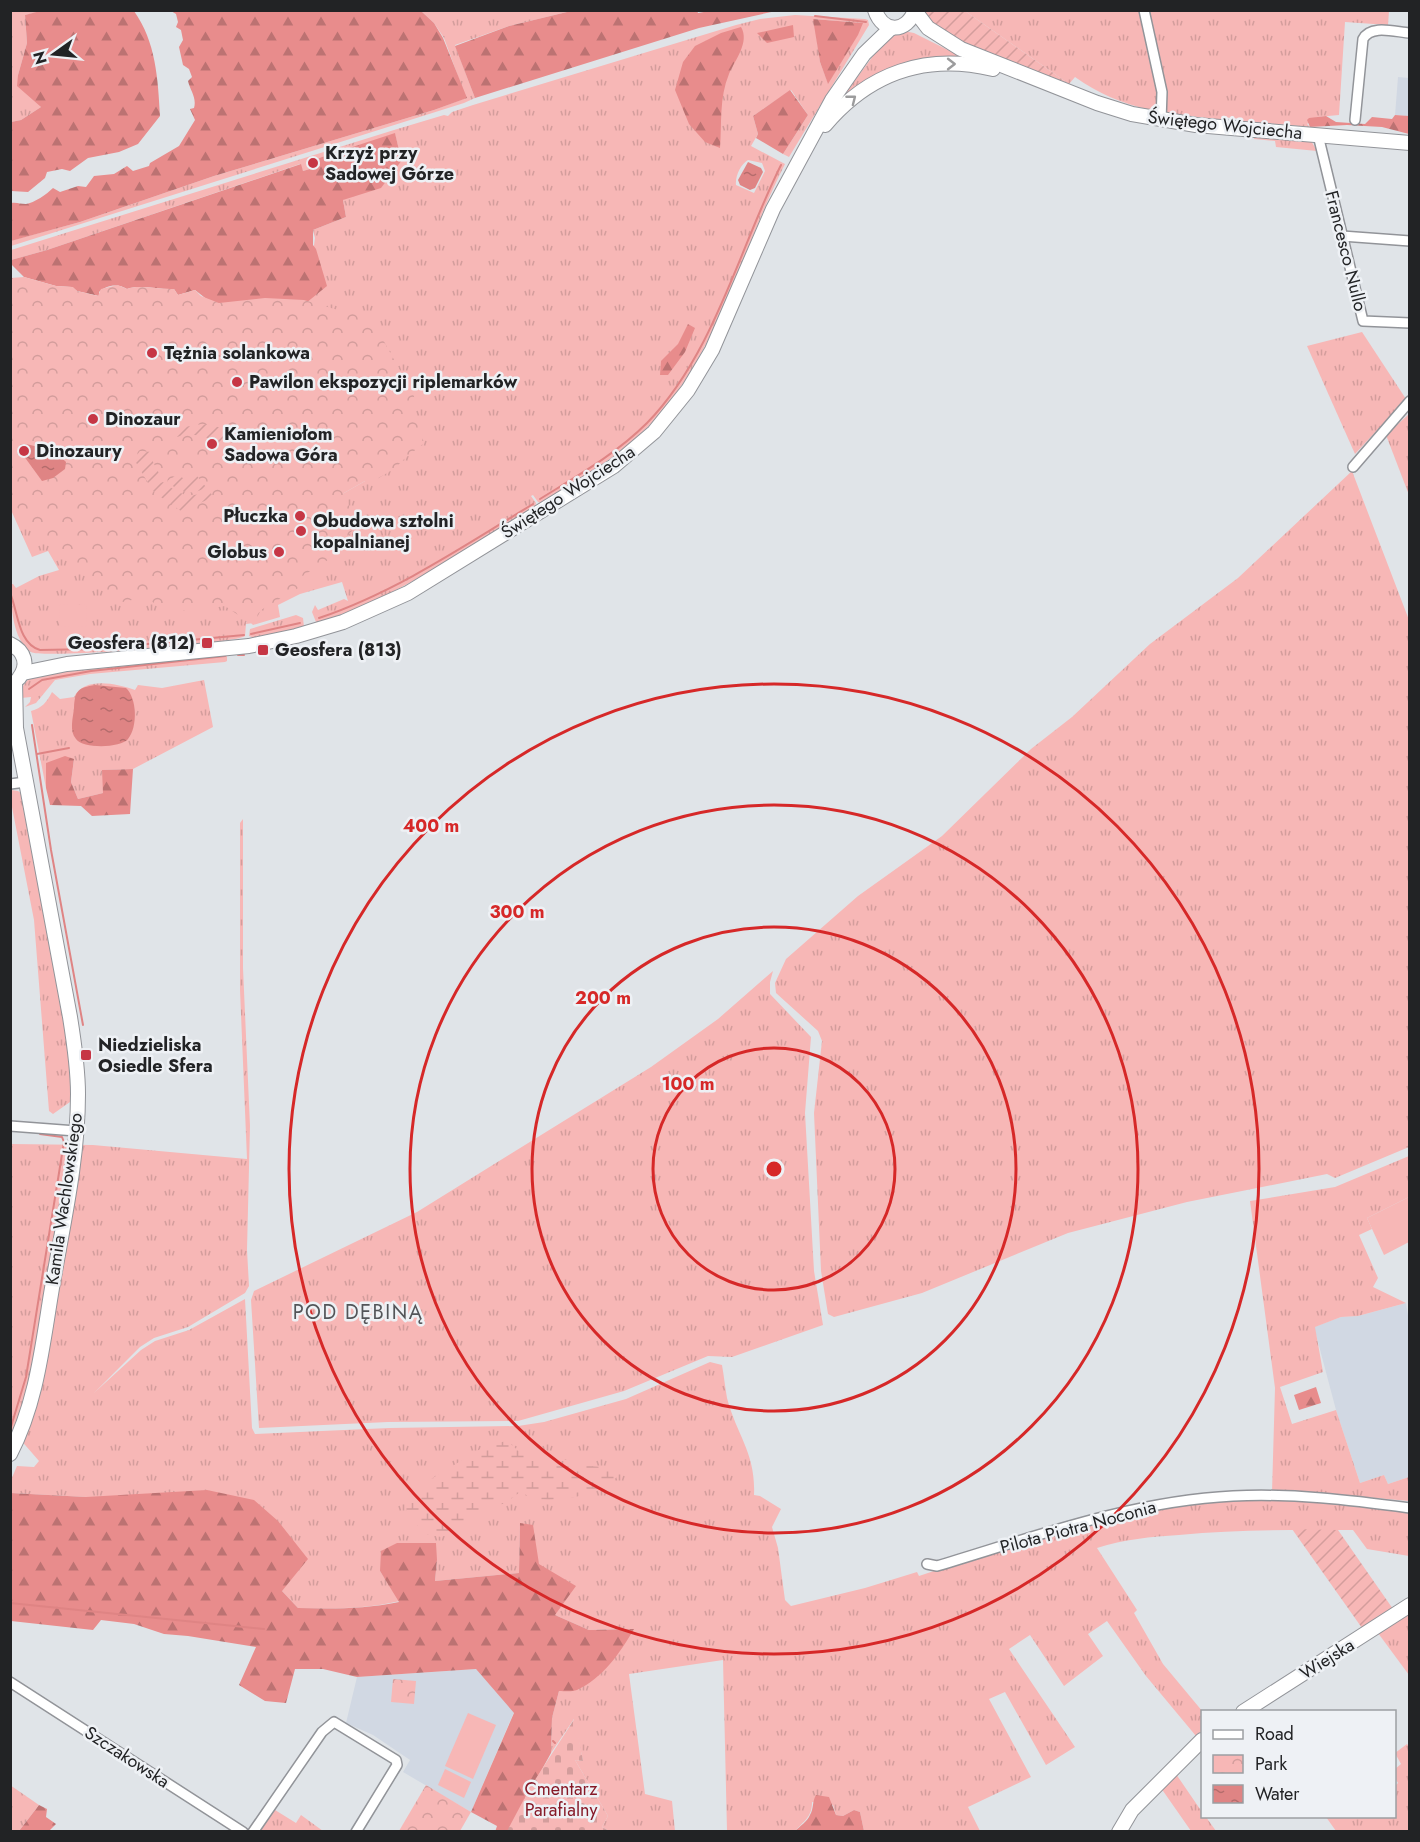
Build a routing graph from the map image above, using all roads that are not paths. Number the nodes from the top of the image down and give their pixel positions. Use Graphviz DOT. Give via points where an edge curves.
graph roads {
  1 [pos="1144,10"];
  2 [pos="915,11"];
  3 [pos="876,14"];
  4 [pos="897,27"];
  5 [pos="1410,33"];
  6 [pos="946,41"];
  7 [pos="864,54"];
  8 [pos="1025,74"];
  9 [pos="1355,120"];
  10 [pos="1161,121"];
  11 [pos="1318,135"];
  12 [pos="810,140"];
  13 [pos="1410,143"];
  14 [pos="1342,236"];
  15 [pos="1410,241"];
  16 [pos="1410,323"];
  17 [pos="1410,401"];
  18 [pos="1353,467"];
  19 [pos="10,644"];
  20 [pos="24,658"];
  21 [pos="67,664"];
  22 [pos="16,680"];
  23 [pos="13,722"];
  24 [pos="26,782"];
  25 [pos="10,784"];
  26 [pos="10,1126"];
  27 [pos="76,1131"];
  28 [pos="10,1454"];
  29 [pos="1410,1508"];
  30 [pos="927,1564"];
  31 [pos="1410,1605"];
  32 [pos="10,1683"];
  33 [pos="1247,1710"];
  34 [pos="1201,1742"];
  35 [pos="243,1832"];
  36 [pos="253,1832"];
  37 [pos="356,1832"];
  38 [pos="1119,1832"];
  1 -- 10 [label="street" via="1162,92"];
  2 -- 4 [label="street" via="908,22"];
  2 -- 6 [label="street, Świętego Wojciecha" via="928,28"];
  3 -- 4 [label="street" via="883,24"];
  3 -- 7 [label="street, Świętego Wojciecha"];
  4 -- 6 [label="street, Świętego Wojciecha" via="917,29"];
  4 -- 7 [label="street, Świętego Wojciecha"];
  5 -- 9 [label="street" via="1373,30 1362,39"];
  6 -- 8 [label="street, Świętego Wojciecha"];
  7 -- 12 [label="street, Świętego Wojciecha"];
  8 -- 10 [label="street, Świętego Wojciecha" via="1097,103"];
  12 -- 8 [label="street, one-way" via="853,97 907,69 950,63"];
  10 -- 11 [label="street, Świętego Wojciecha"];
  11 -- 13 [label="street, Świętego Wojciecha"];
  11 -- 14 [label="street, Francesco Nullo"];
  12 -- 21 [label="street, Świętego Wojciecha" via="773,209 700,372 665,420 614,466 408,593 343,622 249,646"];
  14 -- 15 [label="street"];
  14 -- 16 [label="street, Francesco Nullo" via="1363,321"];
  17 -- 18 [label="street"];
  19 -- 20 [label="street"];
  20 -- 21 [label="street, Świętego Wojciecha"];
  20 -- 22 [label="street, Kamila Wachlowskiego"];
  21 -- 22 [label="street, Świętego Wojciecha"];
  22 -- 23 [label="street, Kamila Wachlowskiego"];
  23 -- 24 [label="street, Kamila Wachlowskiego"];
  24 -- 25 [label="street"];
  24 -- 27 [label="street, Kamila Wachlowskiego" via="74,1042"];
  26 -- 27 [label="street"];
  27 -- 28 [label="street, Kamila Wachlowskiego" via="36,1383 27,1417"];
  29 -- 30 [label="street, Pilota Piotra Noconia" via="1294,1495 1204,1499 1124,1511 936,1566"];
  31 -- 33 [label="street, Wiejska"];
  32 -- 35 [label="street, Szczakowska"];
  34 -- 38 [label="street" via="1132,1810"];
  36 -- 37 [label="street" via="322,1732 334,1722 396,1760 397,1765"];
}
